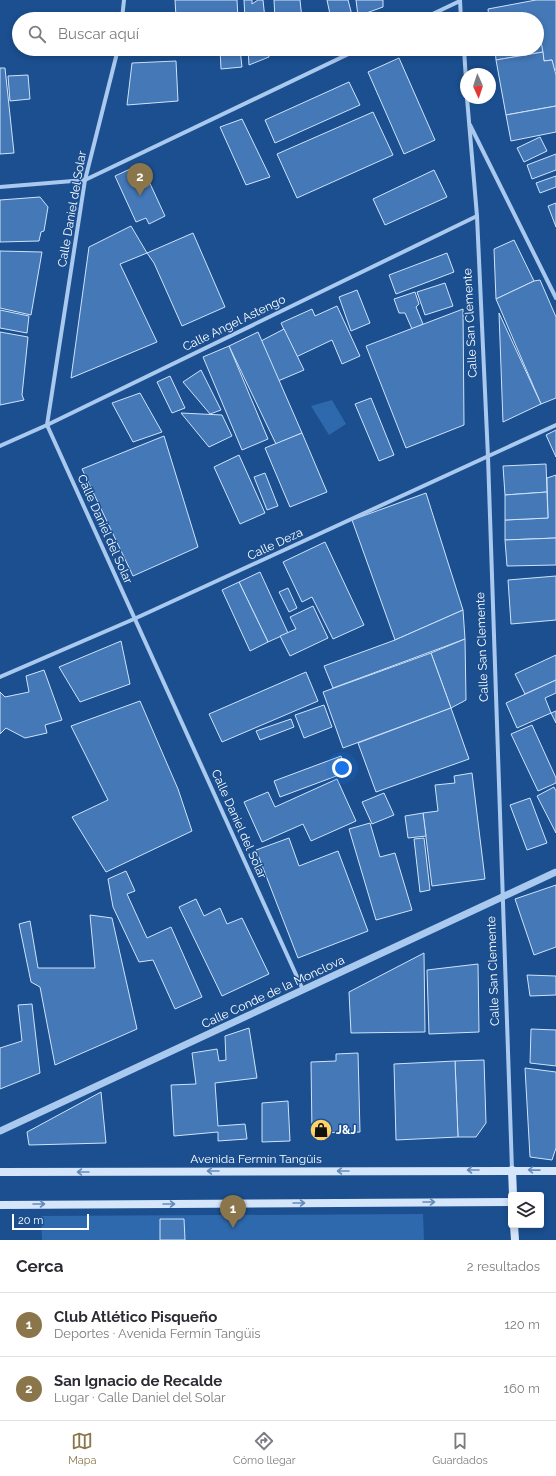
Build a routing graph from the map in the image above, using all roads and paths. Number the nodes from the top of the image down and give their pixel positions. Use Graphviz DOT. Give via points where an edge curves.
graph roads {
  1 [pos="124,0"];
  2 [pos="460,1"];
  3 [pos="123,12"];
  4 [pos="437,12"];
  5 [pos="461,12"];
  6 [pos="116,56"];
  7 [pos="344,56"];
  8 [pos="464,56"];
  9 [pos="465,68"];
  10 [pos="467,104"];
  11 [pos="469,123"];
  12 [pos="85,180"];
  13 [pos="0,188"];
  14 [pos="477,216"];
  15 [pos="556,298"];
  16 [pos="46,425"];
  17 [pos="556,425"];
  18 [pos="0,446"];
  19 [pos="488,457"];
  20 [pos="134,619"];
  21 [pos="0,678"];
  22 [pos="556,872"];
  23 [pos="502,897"];
  24 [pos="303,990"];
  25 [pos="0,1131"];
  26 [pos="512,1170"];
  27 [pos="556,1171"];
  28 [pos="0,1172"];
  29 [pos="513,1192"];
  30 [pos="508,1202"];
  31 [pos="0,1205"];
  32 [pos="514,1228"];
  33 [pos="515,1240"];
  1 -- 3 [label="street"];
  2 -- 4 [label="street"];
  2 -- 5 [label="street"];
  6 -- 12 [label="street, Calle Daniel del Solar"];
  7 -- 12 [label="street"];
  8 -- 9 [label="street"];
  10 -- 11 [label="street, Calle San Clemente"];
  11 -- 14 [label="street, Calle San Clemente"];
  11 -- 15 [label="street"];
  12 -- 13 [label="street"];
  12 -- 16 [label="street, Calle Daniel del Solar"];
  14 -- 16 [label="street, Calle Angel Astengo"];
  14 -- 19 [label="street, Calle San Clemente"];
  16 -- 18 [label="street, Calle Angel Astengo"];
  16 -- 20 [label="street, Calle Daniel del Solar"];
  17 -- 19 [label="street, Calle Deza"];
  19 -- 20 [label="street, Calle Deza"];
  19 -- 23 [label="street, Calle San Clemente"];
  20 -- 21 [label="street, Calle Deza"];
  20 -- 24 [label="street, Calle Daniel del Solar"];
  22 -- 23 [label="street, Calle Conde de la Monclova"];
  23 -- 24 [label="street, Calle Conde de la Monclova"];
  23 -- 26 [label="street, Calle San Clemente"];
  24 -- 25 [label="street, Calle Conde de la Monclova"];
  27 -- 26 [label="main road, Avenida Fermín Tangüis, one-way"];
  26 -- 28 [label="main road, Avenida Fermín Tangüis, one-way"];
  26 -- 29 [label="main road, Calle San Clemente"];
  31 -- 30 [label="main road, one-way"];
  32 -- 33 [label="main road"];
}
